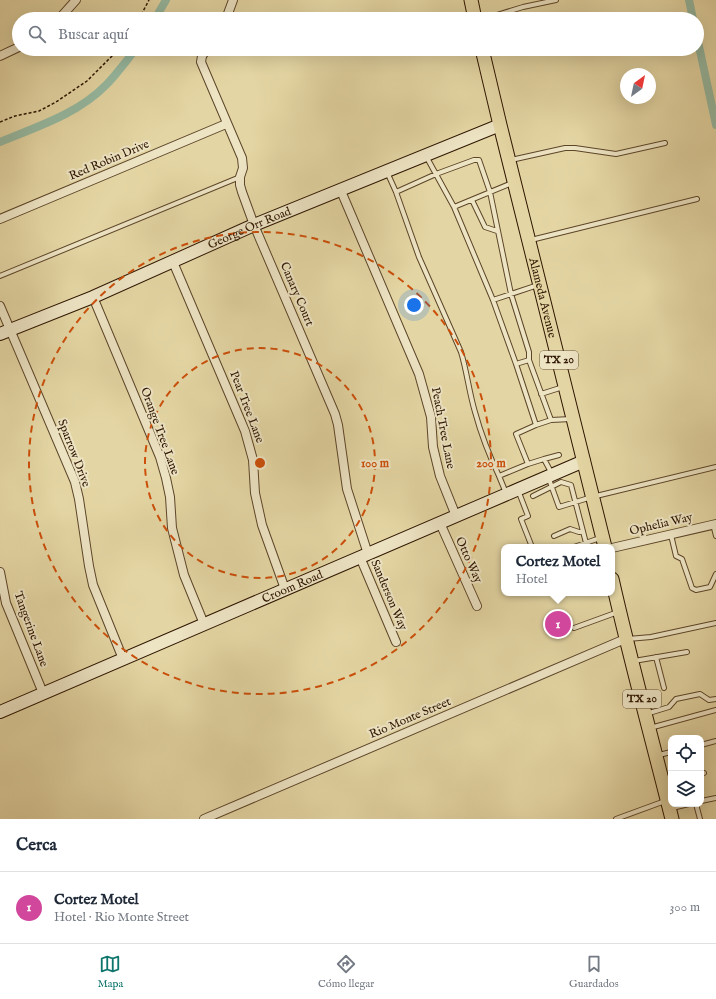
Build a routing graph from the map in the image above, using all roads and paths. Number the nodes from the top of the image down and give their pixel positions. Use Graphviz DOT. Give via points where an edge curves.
graph roads {
  1 [pos="76,0"];
  2 [pos="149,0"];
  3 [pos="233,0"];
  4 [pos="471,0"];
  5 [pos="556,0"];
  6 [pos="65,12"];
  7 [pos="143,12"];
  8 [pos="229,12"];
  9 [pos="474,12"];
  10 [pos="507,12"];
  11 [pos="12,50"];
  12 [pos="0,56"];
  13 [pos="112,56"];
  14 [pos="202,56"];
  15 [pos="484,56"];
  16 [pos="0,122"];
  17 [pos="226,124"];
  18 [pos="500,125"];
  19 [pos="665,143"];
  20 [pos="426,156"];
  21 [pos="509,161"];
  22 [pos="388,172"];
  23 [pos="436,174"];
  24 [pos="240,178"];
  25 [pos="514,182"];
  26 [pos="341,190"];
  27 [pos="396,192"];
  28 [pos="490,192"];
  29 [pos="697,199"];
  30 [pos="472,200"];
  31 [pos="454,207"];
  32 [pos="0,219"];
  33 [pos="254,225"];
  34 [pos="497,231"];
  35 [pos="529,241"];
  36 [pos="174,262"];
  37 [pos="0,276"];
  38 [pos="540,284"];
  39 [pos="511,294"];
  40 [pos="94,297"];
  41 [pos="493,300"];
  42 [pos="0,306"];
  43 [pos="5,332"];
  44 [pos="529,360"];
  45 [pos="516,364"];
  46 [pos="565,386"];
  47 [pos="540,394"];
  48 [pos="573,419"];
  49 [pos="551,420"];
  50 [pos="536,425"];
  51 [pos="559,455"];
  52 [pos="544,459"];
  53 [pos="584,461"];
  54 [pos="528,464"];
  55 [pos="716,467"];
  56 [pos="552,474"];
  57 [pos="499,476"];
  58 [pos="552,487"];
  59 [pos="512,492"];
  60 [pos="533,496"];
  61 [pos="592,496"];
  62 [pos="576,502"];
  63 [pos="456,516"];
  64 [pos="440,523"];
  65 [pos="714,524"];
  66 [pos="583,531"];
  67 [pos="671,534"];
  68 [pos="554,536"];
  69 [pos="716,536"];
  70 [pos="603,542"];
  71 [pos="586,543"];
  72 [pos="531,544"];
  73 [pos="583,544"];
  74 [pos="615,547"];
  75 [pos="364,555"];
  76 [pos="0,572"];
  77 [pos="716,574"];
  78 [pos="285,589"];
  79 [pos="615,593"];
  80 [pos="477,606"];
  81 [pos="619,612"];
  82 [pos="716,623"];
  83 [pos="204,624"];
  84 [pos="574,628"];
  85 [pos="626,639"];
  86 [pos="396,642"];
  87 [pos="687,652"];
  88 [pos="656,657"];
  89 [pos="123,659"];
  90 [pos="632,662"];
  91 [pos="664,688"];
  92 [pos="43,693"];
  93 [pos="716,699"];
  94 [pos="716,710"];
  95 [pos="0,712"];
  96 [pos="646,714"];
  97 [pos="650,728"];
  98 [pos="716,741"];
  99 [pos="704,744"];
  100 [pos="668,753"];
  101 [pos="656,756"];
  102 [pos="716,798"];
  103 [pos="704,800"];
  104 [pos="697,807"];
  105 [pos="670,809"];
  106 [pos="204,819"];
  107 [pos="616,819"];
  108 [pos="700,819"];
  1 -- 6 [label="street"];
  2 -- 7 [label="path"];
  3 -- 8 [label="street"];
  4 -- 9 [label="main road"];
  5 -- 10 [label="lane"];
  11 -- 12 [label="street"];
  13 -- 16 [label="path" via="87,81 56,102 39,111"];
  14 -- 17 [label="street, Canary Court" via="201,62"];
  15 -- 18 [label="main road, Alameda Avenue / TX 20"];
  17 -- 24 [label="street, Canary Court" via="242,158"];
  17 -- 32 [label="street, Red Robin Drive"];
  18 -- 20 [label="street, George Orr Road"];
  18 -- 21 [label="main road, Alameda Avenue / TX 20"];
  19 -- 21 [label="lane" via="616,154 566,148"];
  20 -- 22 [label="street, George Orr Road"];
  20 -- 23 [label="lane"];
  21 -- 25 [label="main road, Alameda Avenue / TX 20"];
  22 -- 26 [label="street, George Orr Road"];
  22 -- 27 [label="lane"];
  23 -- 27 [label="lane"];
  23 -- 28 [label="lane" via="479,160"];
  23 -- 31 [label="lane"];
  24 -- 33 [label="street, Canary Court" via="242,192"];
  24 -- 37 [label="lane"];
  25 -- 28 [label="lane"];
  25 -- 35 [label="main road, Alameda Avenue / TX 20"];
  26 -- 33 [label="street, George Orr Road"];
  26 -- 63 [label="street, Peach Tree Lane" via="420,374 431,417 433,446 440,476"];
  27 -- 57 [label="lane" via="419,257 461,352 475,412 490,458"];
  28 -- 30 [label="lane"];
  28 -- 34 [label="lane"];
  29 -- 35 [label="lane"];
  30 -- 31 [label="lane"];
  30 -- 34 [label="lane" via="485,227"];
  31 -- 41 [label="lane"];
  33 -- 36 [label="street, George Orr Road"];
  33 -- 75 [label="street, Canary Court" via="333,409 338,425 347,489"];
  34 -- 39 [label="lane"];
  35 -- 38 [label="main road, Alameda Avenue / TX 20"];
  36 -- 40 [label="street, George Orr Road"];
  36 -- 78 [label="street, Pear Tree Lane" via="245,431 253,460 262,525"];
  38 -- 39 [label="lane"];
  38 -- 46 [label="main road, Alameda Avenue / TX 20"];
  39 -- 41 [label="lane"];
  39 -- 44 [label="lane" via="529,352"];
  40 -- 43 [label="street, George Orr Road"];
  40 -- 83 [label="street, Orange Tree Lane" via="160,457 170,497 172,528 184,575"];
  41 -- 45 [label="lane"];
  42 -- 43 [label="street, Sparrow Drive"];
  43 -- 89 [label="street, Sparrow Drive" via="75,482 89,566"];
  44 -- 45 [label="lane"];
  44 -- 47 [label="lane"];
  45 -- 50 [label="lane"];
  46 -- 47 [label="lane"];
  46 -- 48 [label="main road, Alameda Avenue / TX 20"];
  47 -- 49 [label="lane"];
  48 -- 49 [label="lane"];
  48 -- 53 [label="main road, Alameda Avenue / TX 20"];
  49 -- 50 [label="lane"];
  50 -- 54 [label="lane" via="516,434"];
  51 -- 52 [label="lane"];
  52 -- 54 [label="lane"];
  52 -- 56 [label="lane"];
  53 -- 56 [label="street, Croom Road"];
  53 -- 61 [label="main road, Alameda Avenue / TX 20"];
  54 -- 57 [label="lane"];
  55 -- 61 [label="lane"];
  56 -- 58 [label="lane"];
  56 -- 59 [label="street, Croom Road"];
  57 -- 59 [label="lane"];
  58 -- 60 [label="lane"];
  58 -- 62 [label="lane" via="561,482 571,485"];
  58 -- 62 [label="lane" via="559,507"];
  59 -- 63 [label="street, Croom Road"];
  59 -- 72 [label="lane" via="528,516 521,519"];
  61 -- 62 [label="lane"];
  61 -- 70 [label="main road, Alameda Avenue / TX 20"];
  62 -- 66 [label="lane"];
  63 -- 64 [label="street, Croom Road"];
  64 -- 75 [label="street, Croom Road"];
  64 -- 80 [label="street, Otto Way"];
  65 -- 67 [label="street, Ophelia Way"];
  65 -- 69 [label="lane"];
  66 -- 68 [label="lane" via="570,529"];
  66 -- 71 [label="lane"];
  67 -- 74 [label="street, Ophelia Way"];
  67 -- 77 [label="lane" via="676,556 682,559 692,588 696,590 710,587"];
  70 -- 71 [label="lane"];
  71 -- 73 [label="lane"];
  75 -- 78 [label="street, Croom Road"];
  75 -- 86 [label="street, Sanderson Way"];
  76 -- 92 [label="street, Tangerine Lane" via="6,603"];
  78 -- 83 [label="street, Croom Road"];
  79 -- 81 [label="main road, TX 20"];
  81 -- 84 [label="lane"];
  81 -- 85 [label="main road, TX 20"];
  82 -- 85 [label="lane" via="651,637"];
  83 -- 89 [label="street, Croom Road"];
  85 -- 90 [label="main road, TX 20"];
  85 -- 106 [label="street, Rio Monte Street"];
  87 -- 88 [label="lane"];
  88 -- 90 [label="lane"];
  88 -- 91 [label="lane"];
  89 -- 92 [label="street, Croom Road"];
  90 -- 96 [label="main road, TX 20"];
  92 -- 95 [label="street, Croom Road"];
  93 -- 96 [label="lane" via="709,700 700,694 676,699 668,707"];
  94 -- 97 [label="lane"];
  96 -- 97 [label="main road, TX 20"];
  97 -- 101 [label="main road, TX 20"];
  98 -- 99 [label="lane"];
  100 -- 101 [label="lane"];
  101 -- 105 [label="main road, TX 20" via="665,782"];
  102 -- 103 [label="lane"];
  104 -- 108 [label="lane"];
  105 -- 107 [label="lane"];
}
